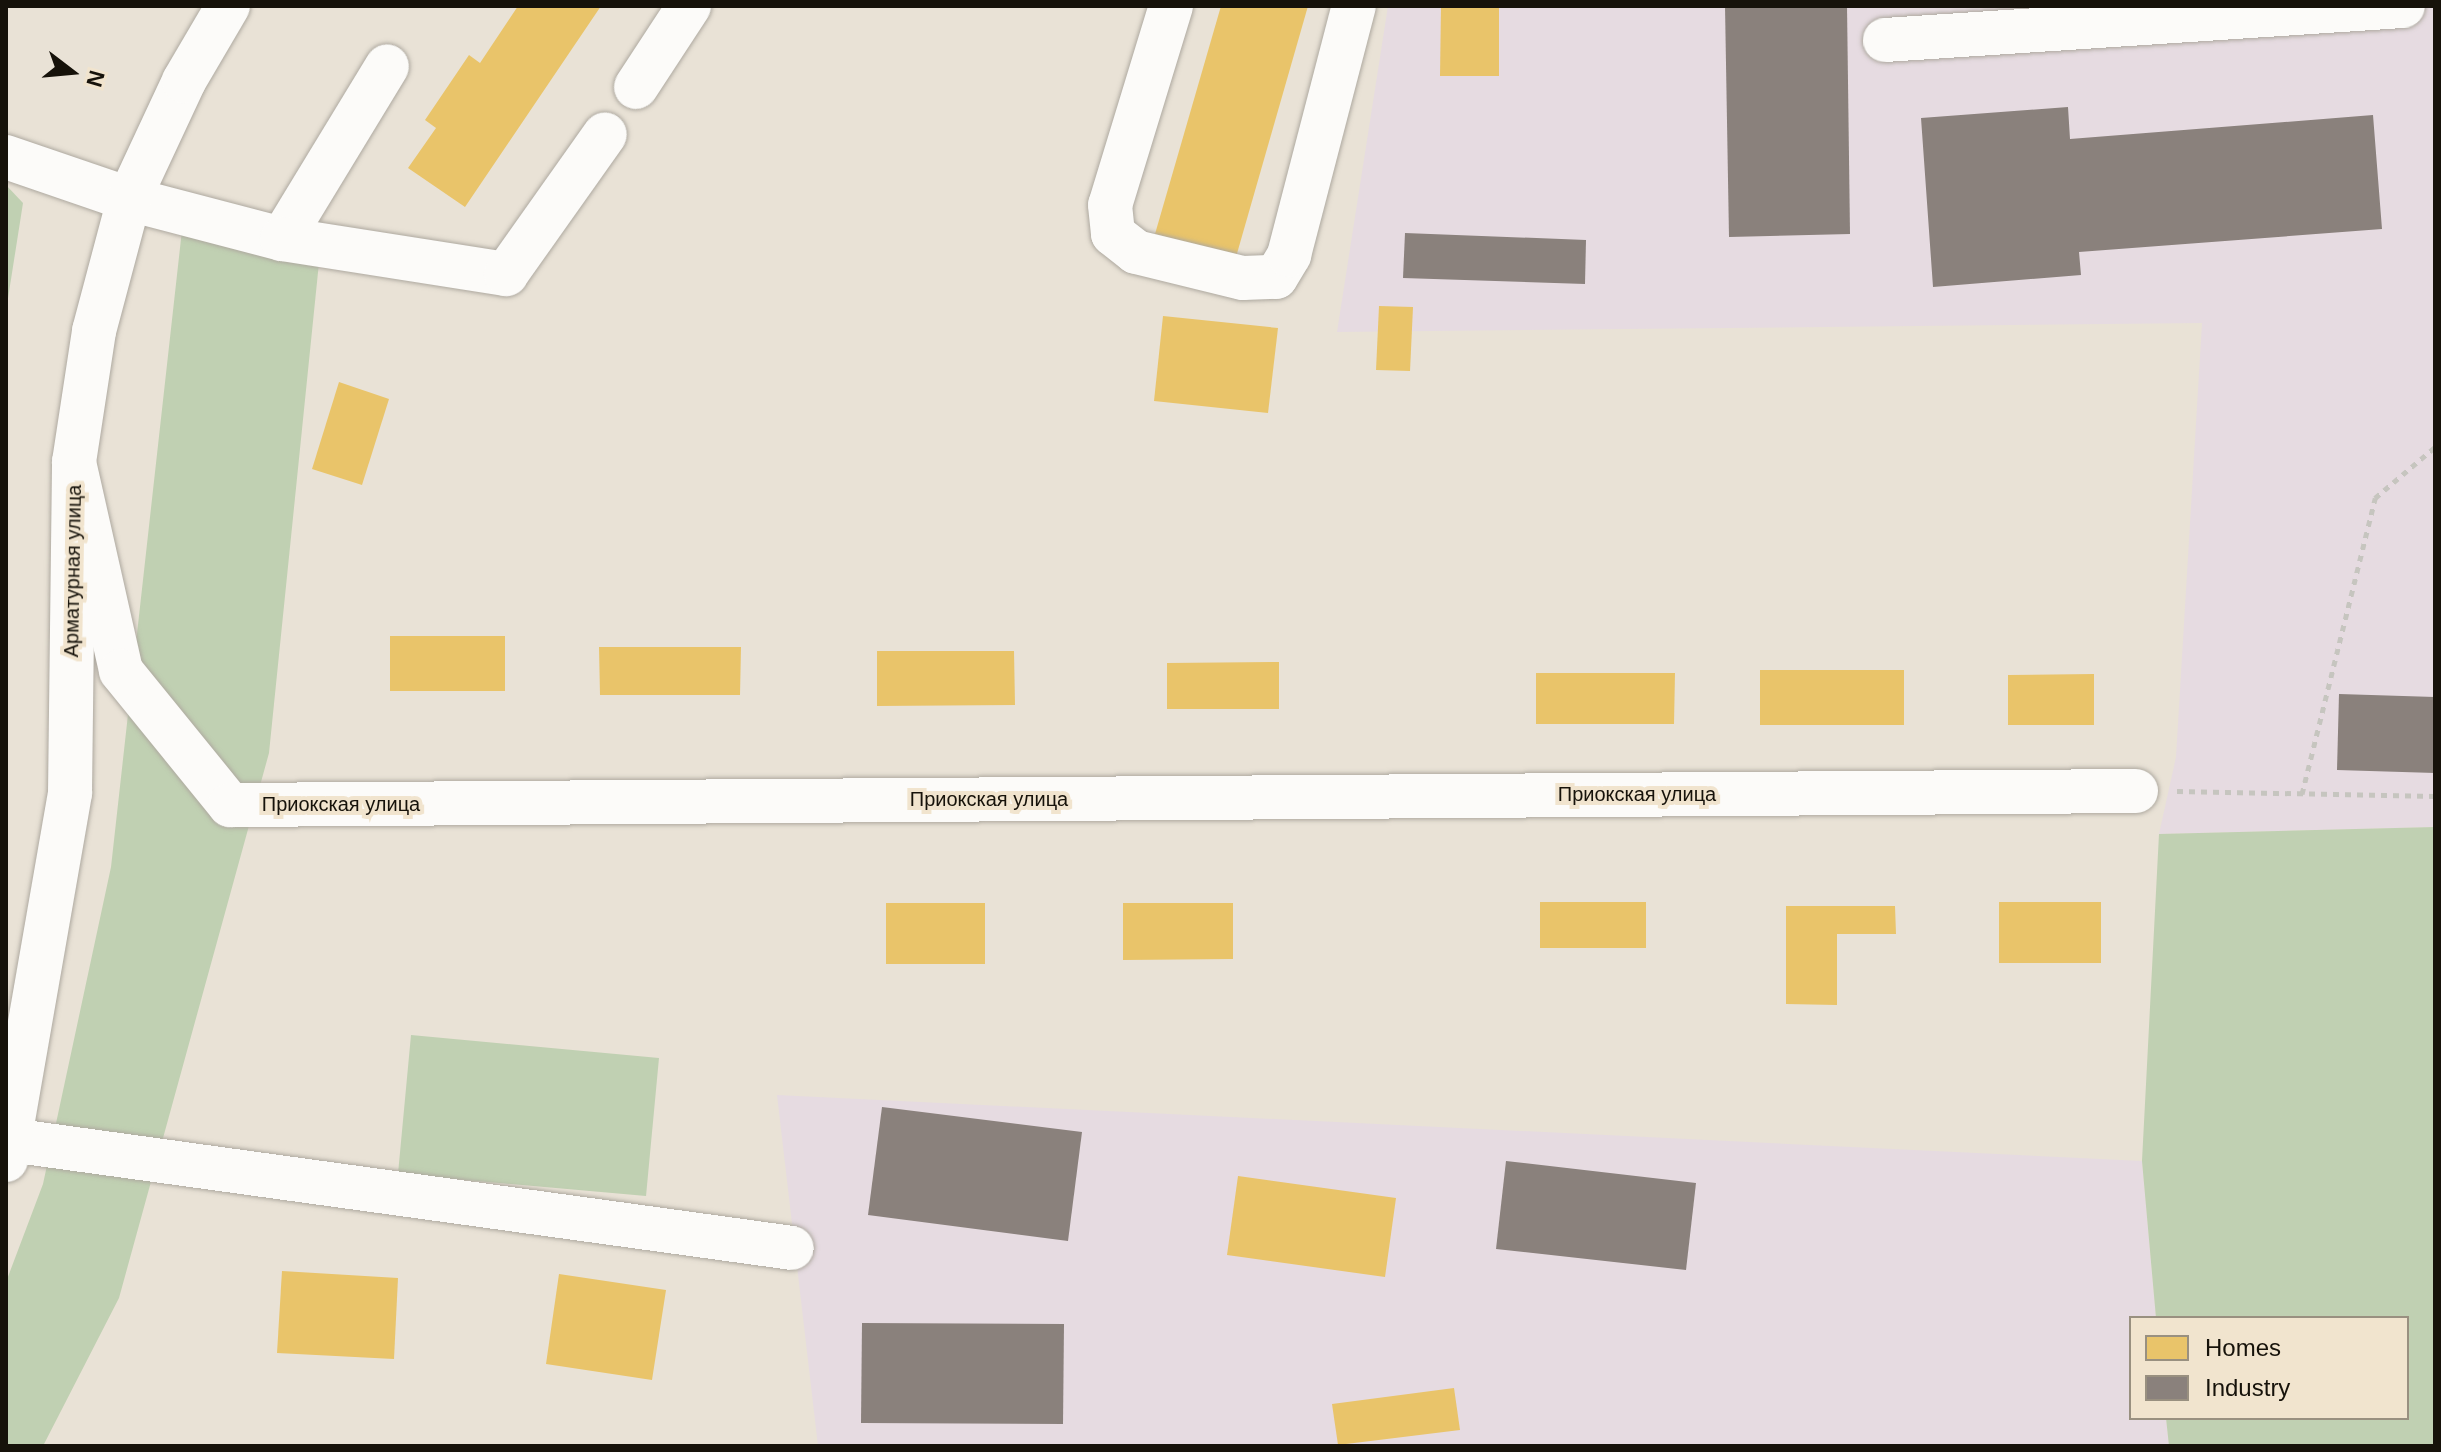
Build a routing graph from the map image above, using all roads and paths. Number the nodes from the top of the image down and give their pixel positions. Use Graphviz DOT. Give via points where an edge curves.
graph roads {
  1 [pos="228,6"];
  2 [pos="689,6"];
  3 [pos="1171,6"];
  4 [pos="1354,6"];
  5 [pos="2403,6"];
  6 [pos="1885,40"];
  7 [pos="387,66"];
  8 [pos="636,87"];
  9 [pos="605,134"];
  10 [pos="6,157"];
  11 [pos="129,199"];
  12 [pos="282,239"];
  13 [pos="2435,447"];
  14 [pos="74,462"];
  15 [pos="2136,791"];
  16 [pos="2302,794"];
  17 [pos="2435,796"];
  18 [pos="8,1150"];
  19 [pos="792,1248"];
  1 -- 11 [label="street, Арматурная улица" via="184,81"];
  2 -- 8 [label="street"];
  3 -- 4 [label="street" via="1110,205 1113,234 1136,252 1243,278 1276,277 1289,255"];
  5 -- 6 [label="street"];
  7 -- 12 [label="street"];
  9 -- 12 [label="street" via="506,274"];
  10 -- 11 [label="street"];
  11 -- 12 [label="street"];
  11 -- 14 [label="street, Арматурная улица" via="94,331"];
  13 -- 16 [label="path" via="2375,498"];
  14 -- 15 [label="street, Приокская улица" via="121,671 230,805"];
  14 -- 18 [label="street, Арматурная улица" via="70,793"];
  15 -- 16 [label="path"];
  16 -- 17 [label="path"];
  18 -- 19 [label="street"];
}
